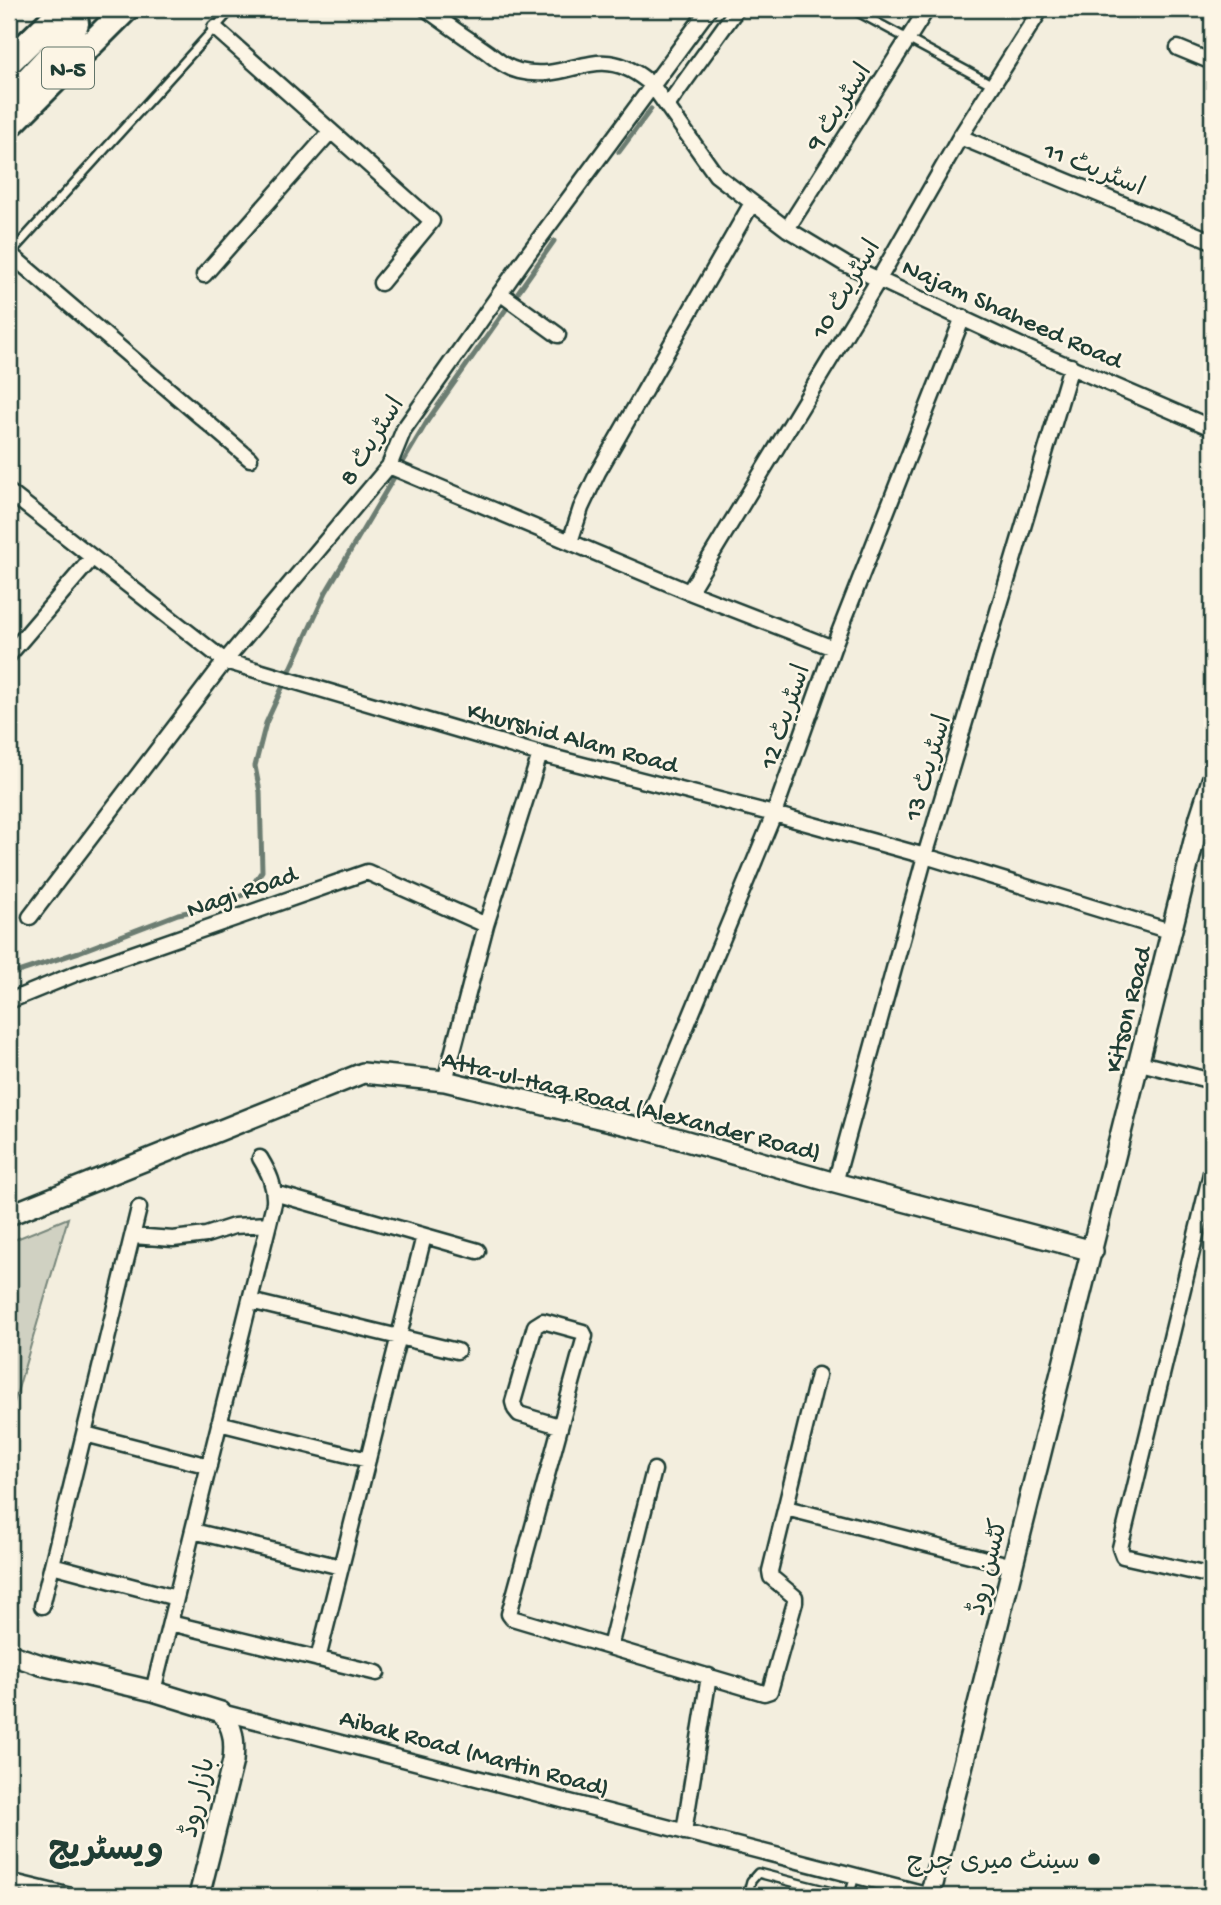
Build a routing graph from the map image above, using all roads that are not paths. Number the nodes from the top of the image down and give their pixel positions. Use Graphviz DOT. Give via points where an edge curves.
graph roads {
  1 [pos="45,9"];
  2 [pos="126,9"];
  3 [pos="232,9"];
  4 [pos="426,9"];
  5 [pos="709,9"];
  6 [pos="737,9"];
  7 [pos="852,9"];
  8 [pos="927,9"];
  9 [pos="1041,9"];
  10 [pos="215,28"];
  11 [pos="909,39"];
  12 [pos="1178,48"];
  13 [pos="9,49"];
  14 [pos="9,62"];
  15 [pos="1212,62"];
  16 [pos="652,85"];
  17 [pos="993,85"];
  18 [pos="9,100"];
  19 [pos="667,106"];
  20 [pos="9,126"];
  21 [pos="331,131"];
  22 [pos="960,137"];
  23 [pos="752,203"];
  24 [pos="787,229"];
  25 [pos="1212,241"];
  26 [pos="9,255"];
  27 [pos="204,275"];
  28 [pos="879,279"];
  29 [pos="381,283"];
  30 [pos="503,295"];
  31 [pos="963,317"];
  32 [pos="558,335"];
  33 [pos="1071,366"];
  34 [pos="1212,428"];
  35 [pos="250,459"];
  36 [pos="392,467"];
  37 [pos="10,497"];
  38 [pos="570,542"];
  39 [pos="92,558"];
  40 [pos="689,592"];
  41 [pos="833,648"];
  42 [pos="9,655"];
  43 [pos="225,661"];
  44 [pos="540,754"];
  45 [pos="1212,780"];
  46 [pos="774,814"];
  47 [pos="925,856"];
  48 [pos="30,917"];
  49 [pos="486,925"];
  50 [pos="1173,932"];
  51 [pos="9,1001"];
  52 [pos="1140,1063"];
  53 [pos="445,1081"];
  54 [pos="1212,1081"];
  55 [pos="644,1129"];
  56 [pos="260,1158"];
  57 [pos="1212,1170"];
  58 [pos="835,1183"];
  59 [pos="274,1193"];
  60 [pos="139,1208"];
  61 [pos="9,1215"];
  62 [pos="269,1224"];
  63 [pos="133,1236"];
  64 [pos="424,1236"];
  65 [pos="478,1251"];
  66 [pos="1093,1251"];
  67 [pos="250,1301"];
  68 [pos="398,1337"];
  69 [pos="457,1351"];
  70 [pos="818,1375"];
  71 [pos="219,1423"];
  72 [pos="559,1426"];
  73 [pos="85,1434"];
  74 [pos="368,1460"];
  75 [pos="209,1465"];
  76 [pos="654,1470"];
  77 [pos="786,1508"];
  78 [pos="193,1531"];
  79 [pos="52,1565"];
  80 [pos="1013,1566"];
  81 [pos="341,1567"];
  82 [pos="1212,1576"];
  83 [pos="176,1598"];
  84 [pos="42,1606"];
  85 [pos="170,1623"];
  86 [pos="610,1647"];
  87 [pos="9,1654"];
  88 [pos="318,1659"];
  89 [pos="377,1673"];
  90 [pos="709,1676"];
  91 [pos="153,1691"];
  92 [pos="221,1712"];
  93 [pos="684,1832"];
  94 [pos="855,1876"];
  95 [pos="9,1881"];
  96 [pos="71,1896"];
  97 [pos="199,1896"];
  98 [pos="747,1896"];
  99 [pos="848,1896"];
  100 [pos="930,1896"];
  1 -- 13 [label="highway, N-5"];
  2 -- 20 [label="highway, N-5"];
  3 -- 10 [label="lane"];
  4 -- 16 [label="street" via="516,71 553,72 613,62"];
  5 -- 16 [label="street, اسٹریٹ 8"];
  6 -- 19 [label="street"];
  7 -- 11 [label="lane"];
  8 -- 11 [label="street, اسٹریٹ 9"];
  9 -- 17 [label="street, اسٹریٹ 10"];
  10 -- 21 [label="street"];
  10 -- 26 [label="lane"];
  11 -- 17 [label="lane"];
  11 -- 24 [label="street, اسٹریٹ 9"];
  12 -- 15 [label="street"];
  14 -- 18 [label="highway" via="59,13 74,15 73,31"];
  16 -- 19 [label="street, Najam Shaheed Road"];
  16 -- 30 [label="street, اسٹریٹ 8"];
  17 -- 22 [label="street, اسٹریٹ 10"];
  19 -- 23 [label="street, Najam Shaheed Road" via="716,176"];
  21 -- 27 [label="street"];
  21 -- 29 [label="street" via="432,221"];
  22 -- 25 [label="street, اسٹریٹ 11"];
  22 -- 28 [label="street, اسٹریٹ 10"];
  23 -- 24 [label="street, Najam Shaheed Road"];
  23 -- 38 [label="street" via="598,472"];
  24 -- 28 [label="street, Najam Shaheed Road"];
  26 -- 35 [label="street"];
  28 -- 31 [label="street, Najam Shaheed Road"];
  28 -- 40 [label="street, اسٹریٹ 10"];
  30 -- 32 [label="street"];
  30 -- 36 [label="street, اسٹریٹ 8" via="404,429"];
  31 -- 33 [label="street, Najam Shaheed Road"];
  31 -- 41 [label="street, اسٹریٹ 12"];
  33 -- 34 [label="street, Najam Shaheed Road"];
  33 -- 47 [label="street, اسٹریٹ 13"];
  36 -- 38 [label="street"];
  36 -- 43 [label="street, اسٹریٹ 8"];
  37 -- 39 [label="street, Khurshid Alam Road"];
  38 -- 40 [label="street"];
  39 -- 42 [label="street"];
  39 -- 43 [label="street, Khurshid Alam Road"];
  40 -- 41 [label="street"];
  41 -- 46 [label="street, اسٹریٹ 12"];
  43 -- 44 [label="street, Khurshid Alam Road"];
  43 -- 48 [label="street, اسٹریٹ 8"];
  44 -- 46 [label="street, Khurshid Alam Road"];
  44 -- 49 [label="street"];
  45 -- 50 [label="street, Kitson Road"];
  46 -- 47 [label="street, Khurshid Alam Road"];
  46 -- 55 [label="street, اسٹریٹ 12"];
  47 -- 50 [label="street, Khurshid Alam Road"];
  47 -- 58 [label="street, اسٹریٹ 13"];
  49 -- 51 [label="street, Nagi Road" via="367,872"];
  49 -- 53 [label="street"];
  50 -- 52 [label="street, Kitson Road"];
  52 -- 54 [label="street"];
  52 -- 66 [label="street, Kitson Road"];
  53 -- 55 [label="street, Atta-ul-Haq Road (Alexander Road)"];
  53 -- 61 [label="street, Atta-ul-Haq Road (Alexander Road)" via="363,1073"];
  55 -- 58 [label="street, Atta-ul-Haq Road (Alexander Road)"];
  56 -- 59 [label="street"];
  57 -- 82 [label="street" via="1120,1548 1123,1556"];
  58 -- 66 [label="street, Atta-ul-Haq Road (Alexander Road)"];
  59 -- 62 [label="street"];
  59 -- 64 [label="street"];
  60 -- 63 [label="street"];
  62 -- 63 [label="street" via="173,1239"];
  62 -- 67 [label="street"];
  63 -- 73 [label="street"];
  64 -- 65 [label="street"];
  64 -- 68 [label="street"];
  66 -- 80 [label="street, کٹسن روڈ"];
  67 -- 68 [label="street"];
  67 -- 71 [label="street"];
  68 -- 69 [label="street"];
  68 -- 74 [label="street"];
  70 -- 77 [label="street"];
  71 -- 74 [label="street"];
  71 -- 75 [label="street"];
  72 -- 72 [label="street" via="519,1414 513,1402 535,1326 543,1321 584,1336"];
  72 -- 86 [label="street" via="509,1615"];
  73 -- 75 [label="street"];
  73 -- 79 [label="street"];
  74 -- 81 [label="street"];
  75 -- 78 [label="street"];
  76 -- 86 [label="street"];
  77 -- 80 [label="street"];
  77 -- 90 [label="street" via="771,1577 795,1602 770,1691"];
  78 -- 81 [label="street"];
  78 -- 83 [label="street"];
  79 -- 83 [label="street"];
  79 -- 84 [label="street"];
  80 -- 100 [label="street, کٹسن روڈ"];
  81 -- 88 [label="street"];
  83 -- 85 [label="street"];
  85 -- 88 [label="street"];
  85 -- 91 [label="street"];
  86 -- 90 [label="street"];
  87 -- 91 [label="street, Aibak Road (Martin Road)"];
  88 -- 89 [label="street"];
  90 -- 93 [label="street"];
  91 -- 92 [label="street, Aibak Road (Martin Road)"];
  92 -- 93 [label="street, Aibak Road (Martin Road)"];
  92 -- 97 [label="street, بازار روڈ" via="235,1742 233,1761"];
  93 -- 94 [label="street, Aibak Road (Martin Road)"];
  94 -- 99 [label="lane"];
  94 -- 100 [label="street, Aibak Road (Martin Road)"];
  95 -- 96 [label="street"];
  98 -- 99 [label="lane" via="758,1873"];
}
